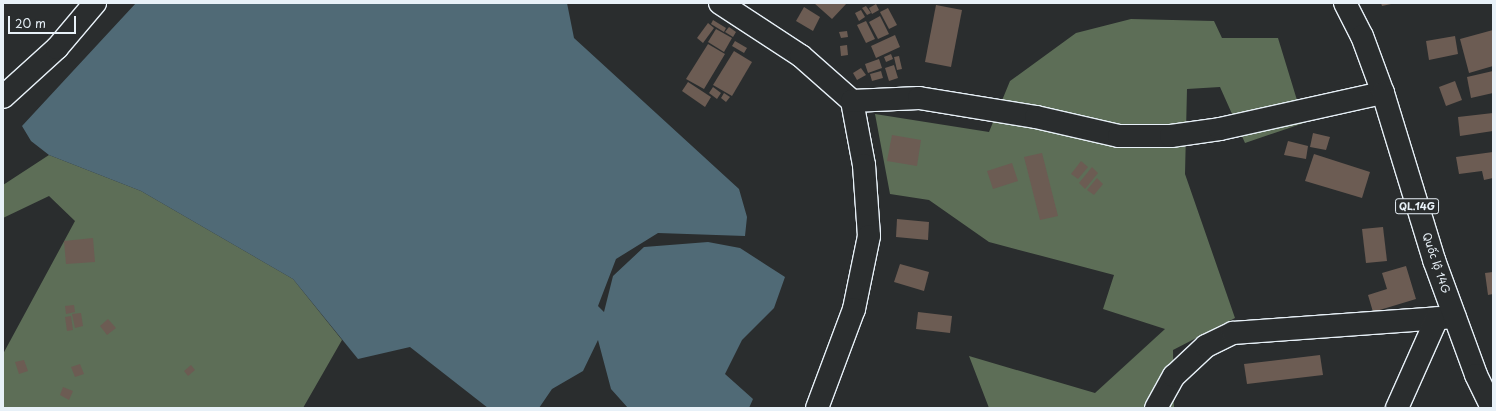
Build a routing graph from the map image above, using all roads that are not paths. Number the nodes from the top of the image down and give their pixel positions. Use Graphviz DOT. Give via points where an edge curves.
graph roads {
  1 [pos="95,3"];
  2 [pos="720,3"];
  3 [pos="1345,3"];
  4 [pos="1383,93"];
  5 [pos="3,97"];
  6 [pos="852,101"];
  7 [pos="1446,317"];
  8 [pos="817,408"];
  9 [pos="1156,408"];
  10 [pos="1397,408"];
  11 [pos="1492,408"];
  1 -- 5 [label="street" via="56,48"];
  2 -- 6 [label="street" via="801,56"];
  3 -- 4 [label="street, Quốc lộ 14G / QL.14G" via="1362,36"];
  4 -- 6 [label="street" via="1220,129 1171,136 1119,136 1036,117 919,98"];
  4 -- 7 [label="street, Quốc lộ 14G / QL.14G" via="1434,260"];
  6 -- 8 [label="street" via="864,165 869,236 854,310"];
  7 -- 9 [label="street" via="1232,333 1206,346 1174,376"];
  7 -- 10 [label="street"];
  7 -- 11 [label="street, Quốc lộ 14G / QL.14G"];
}
